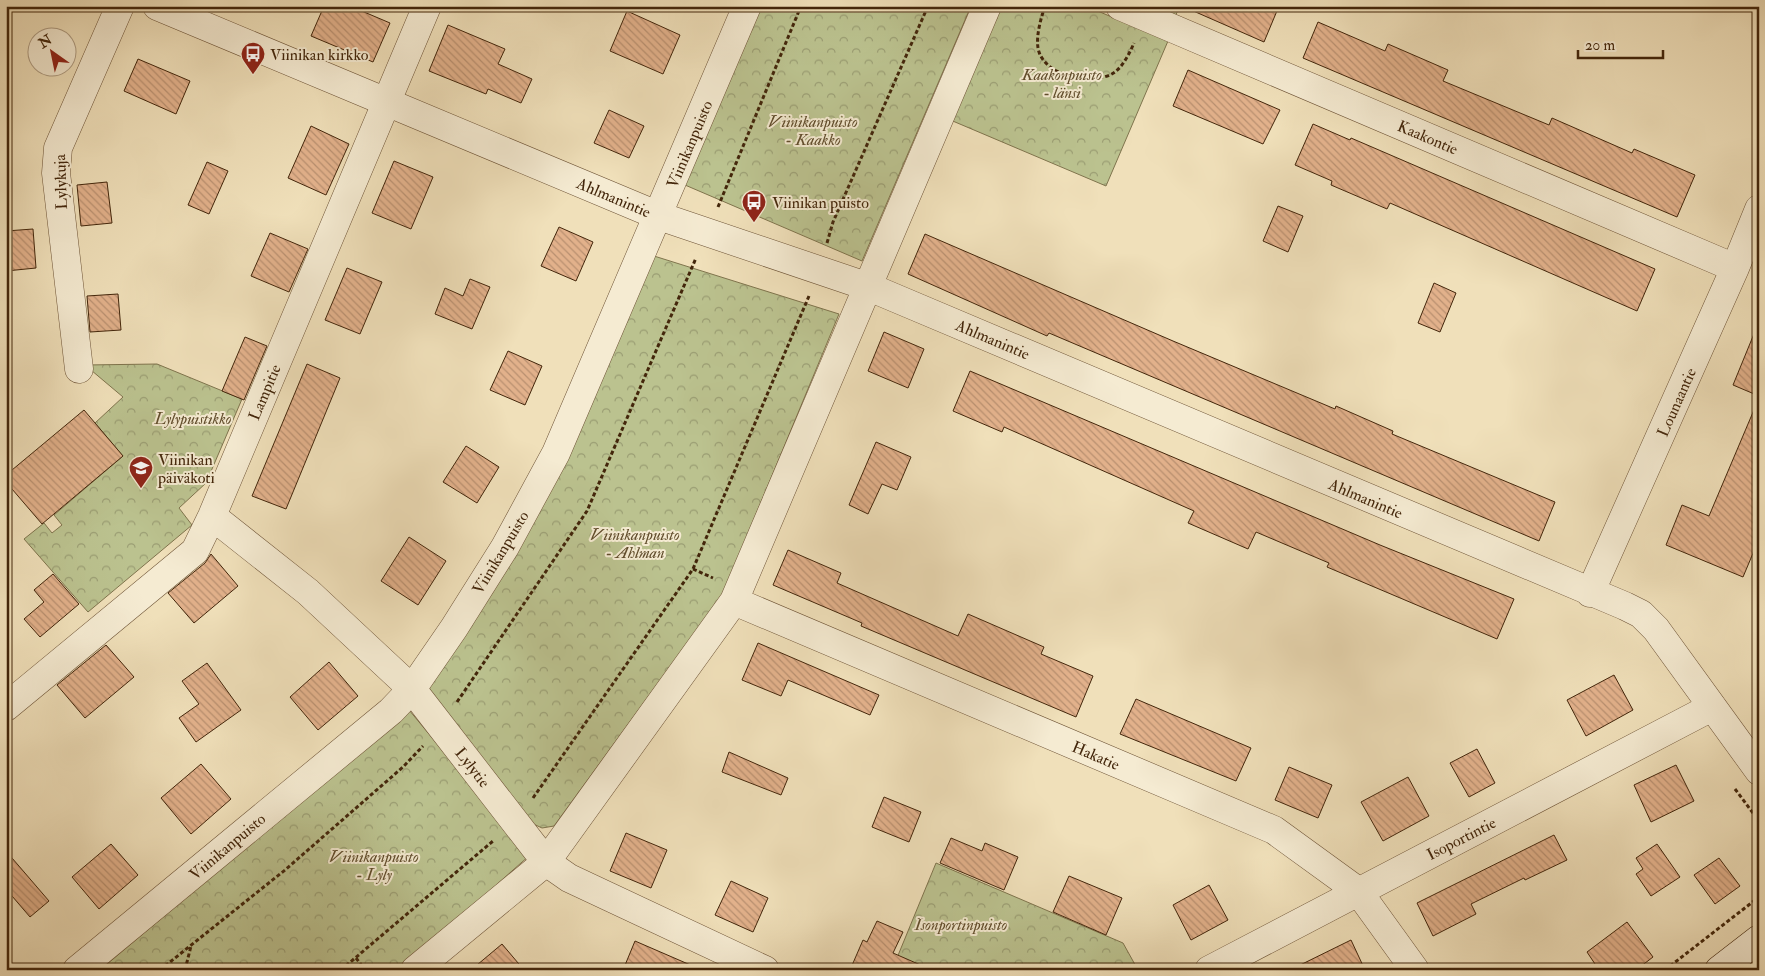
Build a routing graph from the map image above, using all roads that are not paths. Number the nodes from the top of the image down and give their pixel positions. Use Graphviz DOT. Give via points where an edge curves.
graph roads {
  1 [pos="120,6"];
  2 [pos="157,6"];
  3 [pos="427,6"];
  4 [pos="748,6"];
  5 [pos="987,6"];
  6 [pos="1120,6"];
  7 [pos="387,101"];
  8 [pos="1759,209"];
  9 [pos="659,216"];
  10 [pos="1735,268"];
  11 [pos="869,287"];
  12 [pos="79,369"];
  13 [pos="212,516"];
  14 [pos="1590,593"];
  15 [pos="734,601"];
  16 [pos="412,689"];
  17 [pos="1712,707"];
  18 [pos="6,708"];
  19 [pos="1759,770"];
  20 [pos="546,862"];
  21 [pos="1358,891"];
  22 [pos="1759,939"];
  23 [pos="77,970"];
  24 [pos="415,970"];
  25 [pos="765,970"];
  26 [pos="1209,970"];
  27 [pos="1415,970"];
  28 [pos="1719,970"];
  1 -- 12 [label="street, Lylykuja" via="58,148 56,172"];
  2 -- 7 [label="street, Ahlmanintie"];
  3 -- 7 [label="street, Lampitie"];
  4 -- 9 [label="street, Viinikanpuisto"];
  5 -- 11 [label="street"];
  6 -- 10 [label="street, Kaakontie"];
  7 -- 9 [label="street, Ahlmanintie"];
  7 -- 13 [label="street, Lampitie"];
  8 -- 10 [label="street, Lounaantie"];
  9 -- 11 [label="street, Ahlmanintie"];
  9 -- 16 [label="street, Viinikanpuisto" via="556,453 505,546"];
  10 -- 14 [label="street, Lounaantie"];
  11 -- 14 [label="street, Ahlmanintie"];
  11 -- 15 [label="street"];
  13 -- 16 [label="street, Lylytie" via="308,592"];
  13 -- 18 [label="street, Lampitie" via="195,551"];
  14 -- 17 [label="street, Ahlmanintie" via="1625,606 1647,619"];
  15 -- 20 [label="street"];
  15 -- 21 [label="street, Hakatie" via="1274,830"];
  16 -- 20 [label="street, Lylytie"];
  16 -- 23 [label="street, Viinikanpuisto" via="391,710"];
  17 -- 19 [label="street, Ahlmanintie"];
  17 -- 21 [label="street, Isoportintie"];
  20 -- 24 [label="street"];
  20 -- 25 [label="street, Lylytie" via="569,878"];
  21 -- 26 [label="street, Isoportintie"];
  21 -- 27 [label="street, Hakatie"];
  22 -- 28 [label="street"];
}
